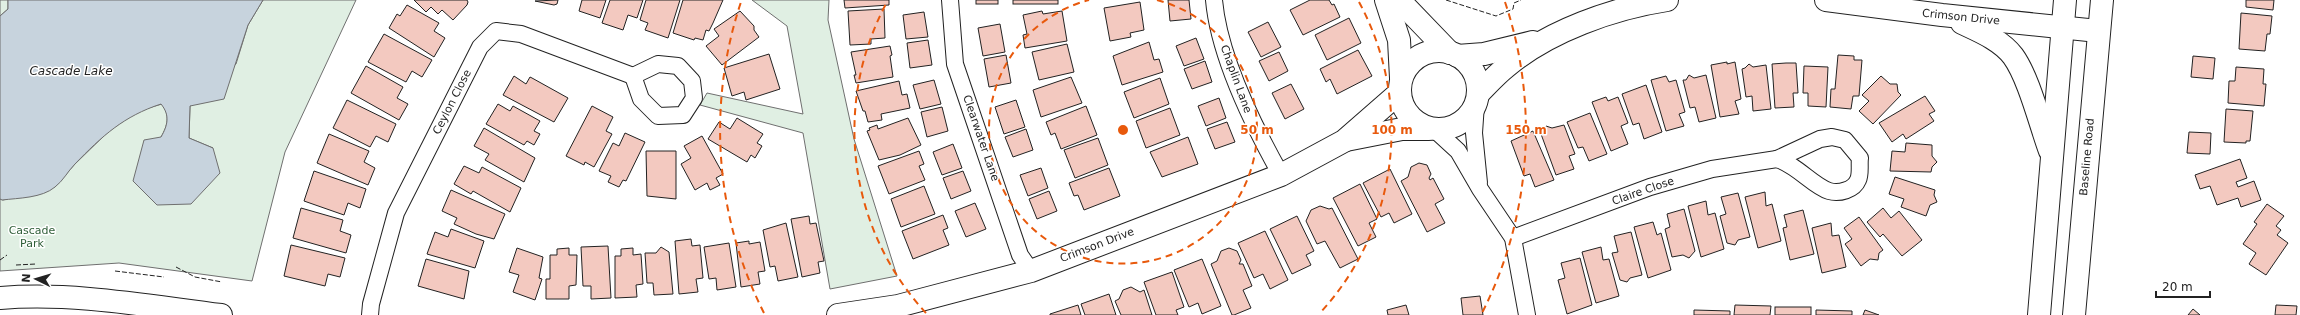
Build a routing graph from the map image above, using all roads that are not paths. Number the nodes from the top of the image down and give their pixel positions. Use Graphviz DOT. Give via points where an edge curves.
graph roads {
  1 [pos="950,0"];
  2 [pos="1214,0"];
  3 [pos="1386,0"];
  4 [pos="1399,0"];
  5 [pos="1668,0"];
  6 [pos="1826,0"];
  7 [pos="2065,0"];
  8 [pos="2096,1"];
  9 [pos="1942,15"];
  10 [pos="2064,28"];
  11 [pos="2098,31"];
  12 [pos="1550,38"];
  13 [pos="1453,54"];
  14 [pos="633,76"];
  15 [pos="1400,85"];
  16 [pos="1477,99"];
  17 [pos="1432,129"];
  18 [pos="1344,141"];
  19 [pos="1777,159"];
  20 [pos="2052,159"];
  21 [pos="1280,175"];
  22 [pos="1480,189"];
  23 [pos="1513,238"];
  24 [pos="1031,271"];
  25 [pos="0,298"];
  26 [pos="899,310"];
  27 [pos="221,315"];
  28 [pos="370,315"];
  29 [pos="838,315"];
  30 [pos="1527,315"];
  31 [pos="2039,315"];
  32 [pos="2074,315"];
  1 -- 24 [label="street, Clearwater Lane" via="955,64 1020,255"];
  2 -- 21 [label="street, Chaplin Lane" via="1216,26 1254,127"];
  3 -- 15 [label="street" via="1399,40"];
  4 -- 13 [label="street"];
  5 -- 12 [label="street" via="1648,3 1590,20"];
  6 -- 9 [label="street, Crimson Drive"];
  7 -- 10 [label="street"];
  8 -- 11 [label="street, Baseline Road"];
  9 -- 10 [label="street, Crimson Drive"];
  9 -- 20 [label="street" via="1989,36 2013,55 2022,73"];
  10 -- 11 [label="street, Crimson Drive"];
  10 -- 20 [label="street"];
  11 -- 32 [label="street, Baseline Road"];
  12 -- 13 [label="street" via="1484,54"];
  12 -- 16 [label="street" via="1506,66"];
  13 -- 15 [label="street" via="1438,51 1426,53 1415,59 1407,67"];
  13 -- 16 [label="street" via="1473,72 1477,83"];
  14 -- 28 [label="street, Ceylon Close" via="521,34 496,31 480,47 396,213"];
  15 -- 17 [label="street" via="1402,105 1408,116 1418,124"];
  15 -- 18 [label="street, Crimson Drive"];
  16 -- 17 [label="street" via="1469,115 1460,124 1448,129"];
  16 -- 22 [label="street" via="1474,133"];
  17 -- 18 [label="street, Crimson Drive" via="1402,129"];
  17 -- 22 [label="street" via="1458,151"];
  18 -- 21 [label="street, Crimson Drive"];
  19 -- 19 [label="street, Claire Close" via="1787,162 1828,191 1841,192 1852,188 1858,179 1860,158 1844,140 1832,137 1820,139"];
  19 -- 23 [label="street, Claire Close" via="1712,169 1650,187"];
  20 -- 31 [label="street"];
  21 -- 24 [label="street, Crimson Drive"];
  22 -- 23 [label="street"];
  23 -- 30 [label="street"];
  24 -- 26 [label="street, Crimson Drive"];
  25 -- 27 [label="street" via="29,296 96,300"];
  26 -- 29 [label="street, Crimson Drive"];
}
